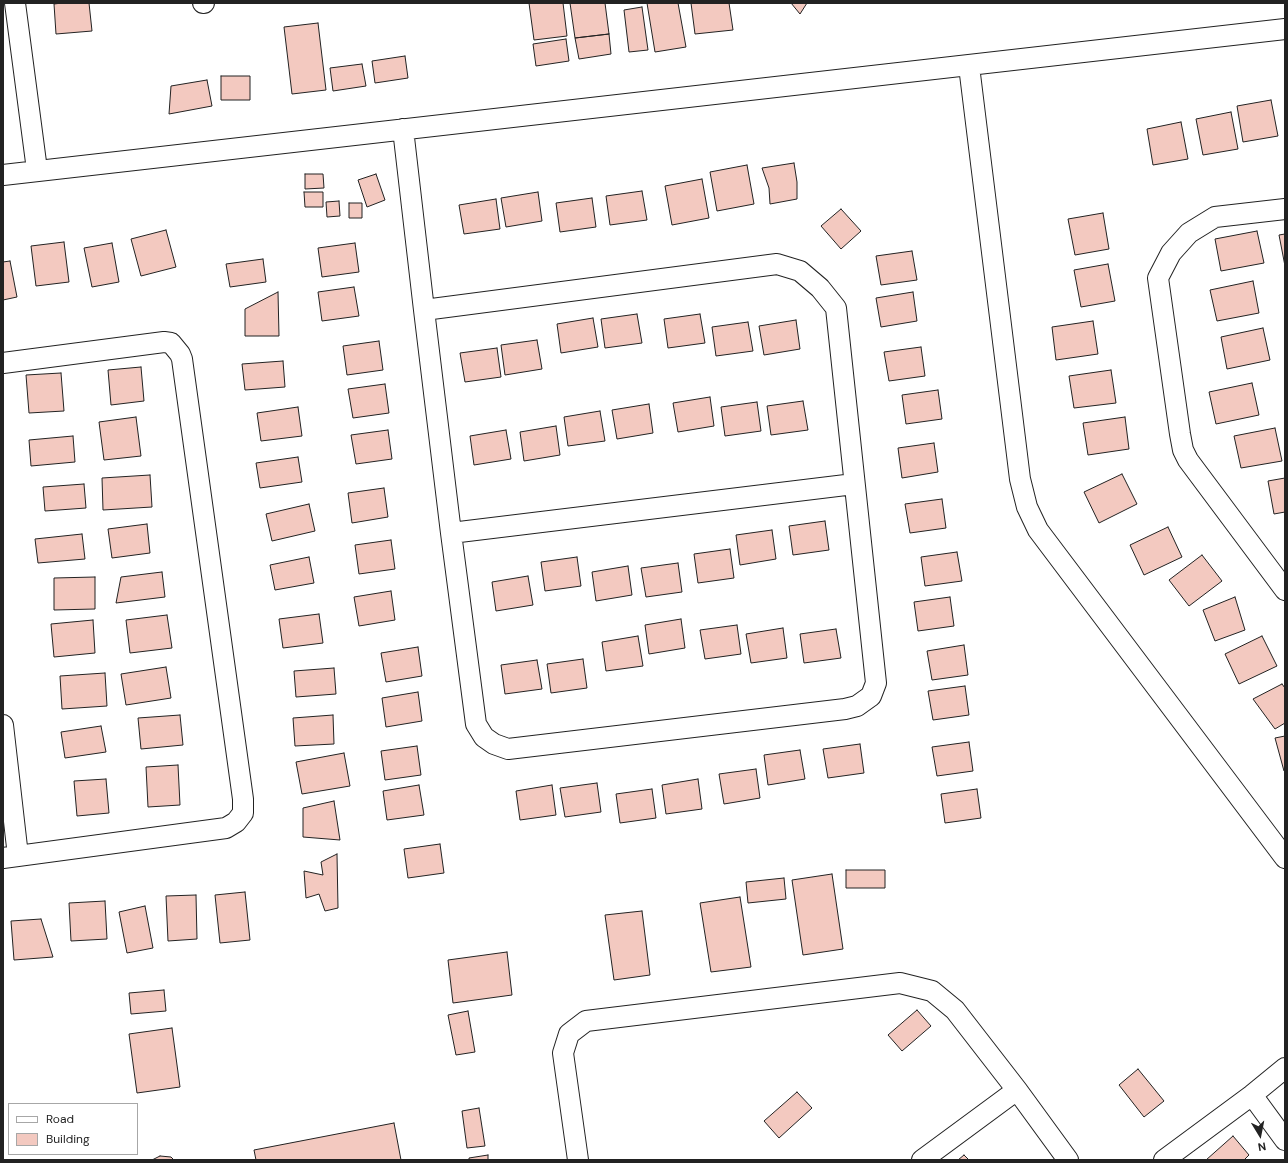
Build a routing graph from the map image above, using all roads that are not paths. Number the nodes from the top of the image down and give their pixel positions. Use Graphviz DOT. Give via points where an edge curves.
graph roads {
  1 [pos="15,3"];
  2 [pos="1285,29"];
  3 [pos="969,66"];
  4 [pos="403,129"];
  5 [pos="37,170"];
  6 [pos="3,175"];
  7 [pos="1285,209"];
  8 [pos="424,310"];
  9 [pos="3,363"];
  10 [pos="854,484"];
  11 [pos="451,533"];
  12 [pos="1285,590"];
  13 [pos="3,725"];
  14 [pos="1282,849"];
  15 [pos="10,857"];
  16 [pos="1285,1068"];
  17 [pos="1017,1090"];
  18 [pos="1252,1095"];
  19 [pos="1285,1140"];
  20 [pos="578,1160"];
  21 [pos="922,1160"];
  22 [pos="1068,1160"];
  23 [pos="1164,1160"];
  1 -- 5 [label="street"];
  2 -- 3 [label="street"];
  3 -- 4 [label="street"];
  3 -- 14 [label="street" via="1020,479 1027,506 1038,530"];
  4 -- 5 [label="street"];
  4 -- 8 [label="street"];
  5 -- 6 [label="street"];
  7 -- 12 [label="street" via="1215,217 1189,233 1171,253 1158,278 1183,450"];
  8 -- 10 [label="street" via="777,264 800,271 820,288 836,308"];
  8 -- 11 [label="street"];
  9 -- 15 [label="street" via="164,342 171,343 180,354 243,799 243,812 236,822 226,828"];
  10 -- 11 [label="street"];
  10 -- 11 [label="street" via="876,683 871,696 857,706 838,710 508,749 494,744 484,737 476,724"];
  13 -- 15 [label="street"];
  16 -- 18 [label="street"];
  17 -- 20 [label="street" via="956,1010 932,991 900,983 586,1021 569,1034 563,1053"];
  17 -- 21 [label="street"];
  17 -- 22 [label="street"];
  18 -- 19 [label="street"];
  18 -- 23 [label="street"];
}
